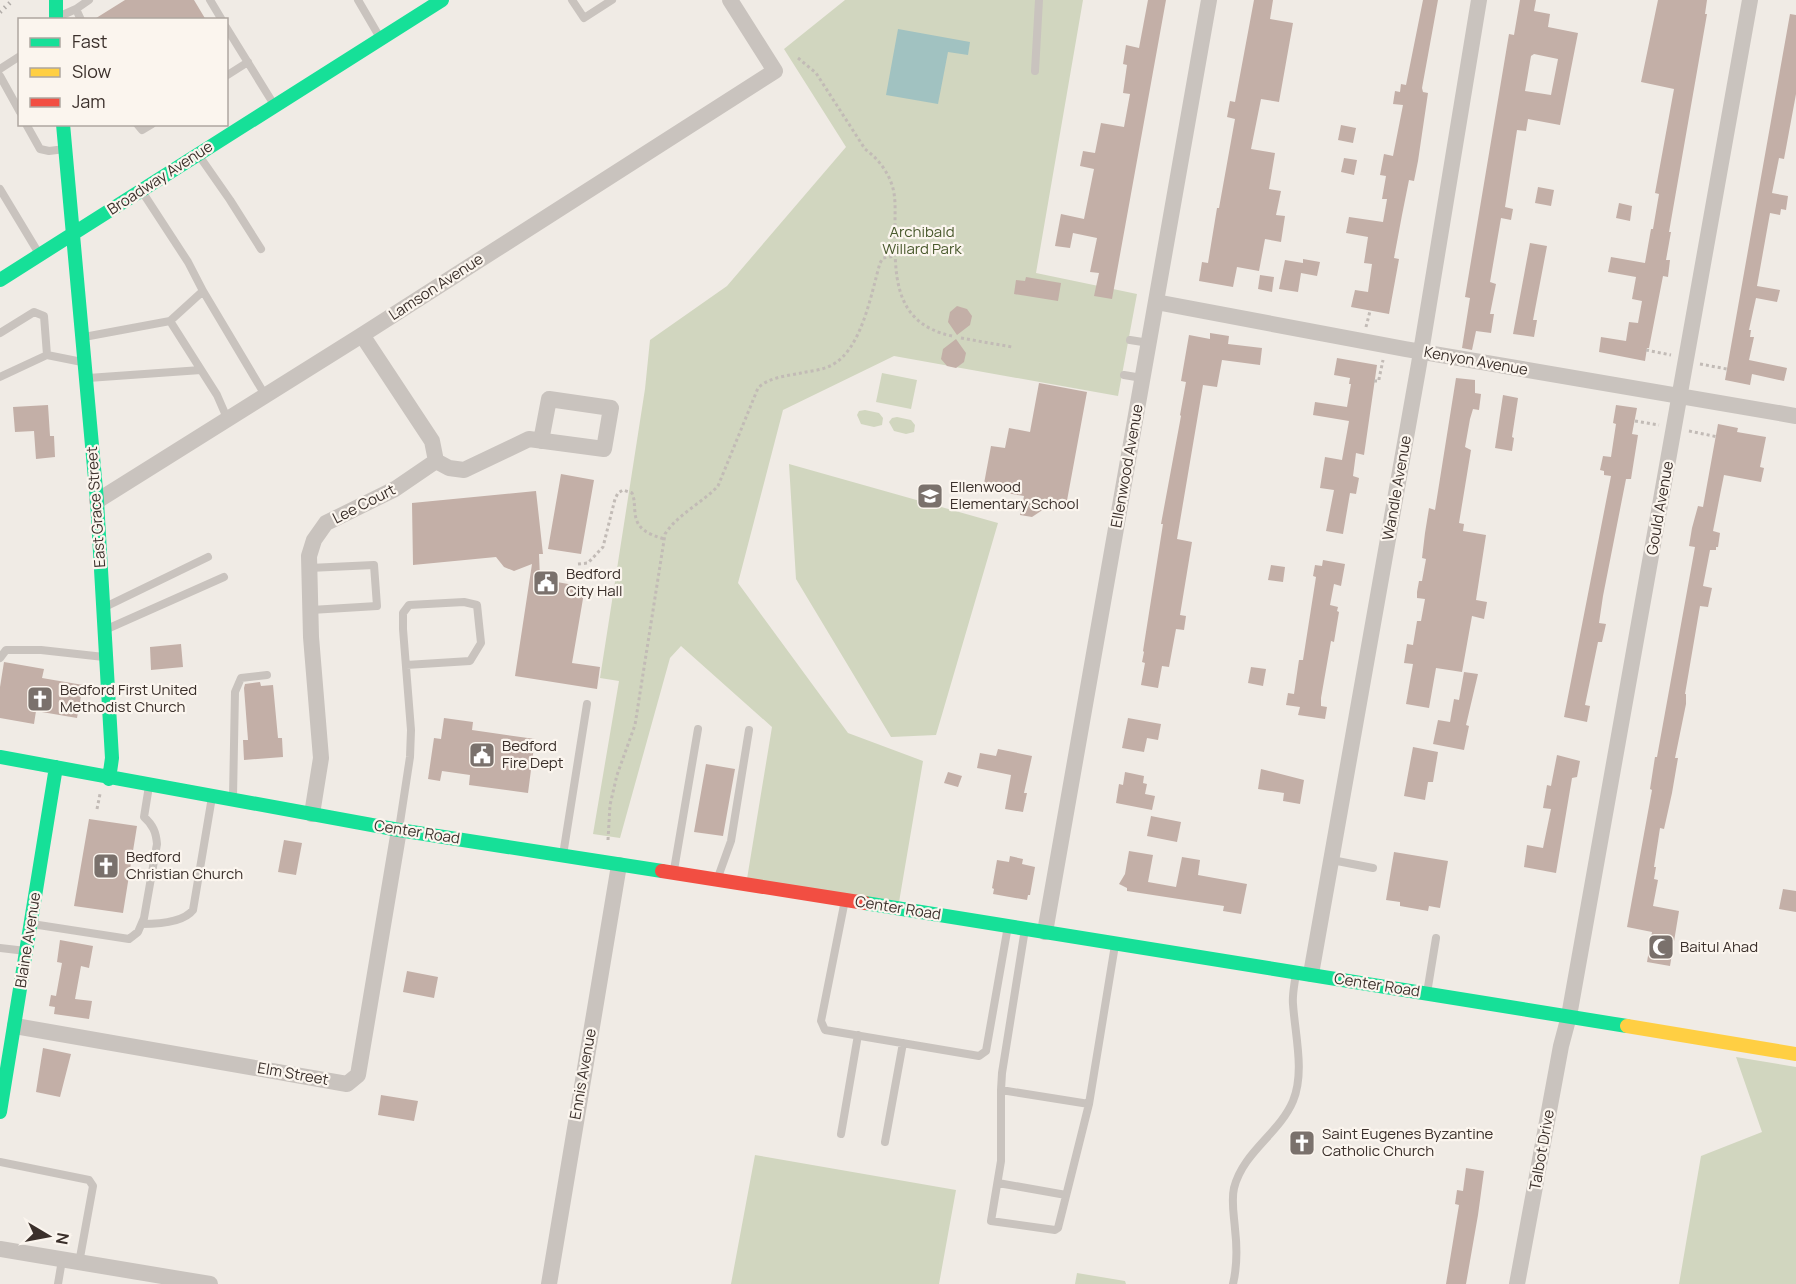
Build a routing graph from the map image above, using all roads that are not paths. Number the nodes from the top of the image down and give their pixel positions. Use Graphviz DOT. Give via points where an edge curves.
graph roads {
  1 [pos="56,0"];
  2 [pos="89,0"];
  3 [pos="210,0"];
  4 [pos="358,0"];
  5 [pos="442,0"];
  6 [pos="572,0"];
  7 [pos="612,0"];
  8 [pos="730,0"];
  9 [pos="1039,0"];
  10 [pos="1209,0"];
  11 [pos="1479,0"];
  12 [pos="1750,0"];
  13 [pos="76,9"];
  14 [pos="56,18"];
  15 [pos="58,18"];
  16 [pos="80,18"];
  17 [pos="221,18"];
  18 [pos="228,30"];
  19 [pos="381,39"];
  20 [pos="18,57"];
  21 [pos="248,62"];
  22 [pos="0,69"];
  23 [pos="1035,71"];
  24 [pos="228,75"];
  25 [pos="0,76"];
  26 [pos="274,106"];
  27 [pos="18,108"];
  28 [pos="27,126"];
  29 [pos="63,126"];
  30 [pos="66,149"];
  31 [pos="198,154"];
  32 [pos="0,189"];
  33 [pos="141,190"];
  34 [pos="73,235"];
  35 [pos="261,249"];
  36 [pos="40,255"];
  37 [pos="0,280"];
  38 [pos="203,291"];
  39 [pos="1156,302"];
  40 [pos="170,321"];
  41 [pos="0,333"];
  42 [pos="362,334"];
  43 [pos="81,337"];
  44 [pos="1130,339"];
  45 [pos="1149,343"];
  46 [pos="1421,351"];
  47 [pos="47,355"];
  48 [pos="83,362"];
  49 [pos="201,370"];
  50 [pos="1124,375"];
  51 [pos="0,377"];
  52 [pos="85,378"];
  53 [pos="1142,378"];
  54 [pos="265,395"];
  55 [pos="1680,396"];
  56 [pos="1796,416"];
  57 [pos="227,418"];
  58 [pos="541,441"];
  59 [pos="436,462"];
  60 [pos="97,501"];
  61 [pos="208,557"];
  62 [pos="309,568"];
  63 [pos="224,577"];
  64 [pos="102,608"];
  65 [pos="311,610"];
  66 [pos="104,630"];
  67 [pos="105,657"];
  68 [pos="0,658"];
  69 [pos="406,665"];
  70 [pos="267,675"];
  71 [pos="587,704"];
  72 [pos="698,729"];
  73 [pos="749,730"];
  74 [pos="0,758"];
  75 [pos="56,767"];
  76 [pos="109,779"];
  77 [pos="149,786"];
  78 [pos="212,797"];
  79 [pos="233,801"];
  80 [pos="312,814"];
  81 [pos="399,830"];
  82 [pos="563,856"];
  83 [pos="1332,860"];
  84 [pos="619,865"];
  85 [pos="1373,868"];
  86 [pos="674,873"];
  87 [pos="717,880"];
  88 [pos="845,900"];
  89 [pos="31,924"];
  90 [pos="142,924"];
  91 [pos="1008,926"];
  92 [pos="1026,928"];
  93 [pos="1045,932"];
  94 [pos="1436,938"];
  95 [pos="1115,943"];
  96 [pos="0,948"];
  97 [pos="26,951"];
  98 [pos="1304,973"];
  99 [pos="1427,993"];
  100 [pos="1569,1016"];
  101 [pos="15,1026"];
  102 [pos="858,1035"];
  103 [pos="903,1043"];
  104 [pos="1796,1054"];
  105 [pos="1001,1090"];
  106 [pos="1089,1104"];
  107 [pos="0,1112"];
  108 [pos="841,1134"];
  109 [pos="885,1142"];
  110 [pos="0,1162"];
  111 [pos="998,1183"];
  112 [pos="1066,1195"];
  113 [pos="0,1249"];
  114 [pos="70,1261"];
  115 [pos="58,1284"];
  116 [pos="210,1284"];
  117 [pos="549,1284"];
  118 [pos="1233,1284"];
  119 [pos="1517,1284"];
  1 -- 14 [label="main road"];
  2 -- 13 [label="lane"];
  3 -- 17 [label="lane"];
  4 -- 19 [label="lane"];
  5 -- 19 [label="main road, Broadway Avenue"];
  6 -- 7 [label="lane" via="584,18"];
  8 -- 42 [label="street, Lamson Avenue" via="775,71"];
  9 -- 23 [label="lane"];
  10 -- 39 [label="street, Ellenwood Avenue"];
  11 -- 46 [label="street, Wandle Avenue"];
  12 -- 55 [label="street, Gould Avenue"];
  13 -- 15 [label="lane"];
  13 -- 16 [label="lane"];
  18 -- 21 [label="lane"];
  19 -- 26 [label="main road, Broadway Avenue"];
  20 -- 22 [label="lane"];
  21 -- 24 [label="lane"];
  21 -- 26 [label="lane"];
  25 -- 27 [label="lane"];
  26 -- 31 [label="main road, Broadway Avenue"];
  28 -- 30 [label="lane" via="40,149"];
  29 -- 30 [label="main road, East Grace Street"];
  30 -- 34 [label="main road, East Grace Street"];
  31 -- 33 [label="main road, Broadway Avenue"];
  31 -- 35 [label="lane"];
  32 -- 36 [label="lane"];
  33 -- 34 [label="main road, Broadway Avenue"];
  33 -- 38 [label="lane"];
  34 -- 36 [label="main road, Broadway Avenue"];
  34 -- 43 [label="main road, East Grace Street"];
  36 -- 37 [label="main road, Broadway Avenue"];
  38 -- 40 [label="lane"];
  38 -- 54 [label="lane"];
  39 -- 45 [label="street, Ellenwood Avenue"];
  39 -- 46 [label="street, Kenyon Avenue"];
  40 -- 43 [label="lane"];
  40 -- 49 [label="lane"];
  41 -- 47 [label="lane" via="34,312 44,316"];
  42 -- 54 [label="street, Lamson Avenue"];
  42 -- 59 [label="street" via="432,441"];
  43 -- 48 [label="main road, East Grace Street"];
  44 -- 45 [label="lane"];
  45 -- 53 [label="street, Ellenwood Avenue"];
  46 -- 55 [label="street, Kenyon Avenue"];
  46 -- 83 [label="street, Wandle Avenue"];
  47 -- 48 [label="lane"];
  47 -- 51 [label="lane"];
  48 -- 52 [label="main road, East Grace Street"];
  49 -- 52 [label="lane"];
  49 -- 57 [label="lane"];
  50 -- 53 [label="lane"];
  52 -- 60 [label="main road, East Grace Street"];
  53 -- 93 [label="street, Ellenwood Avenue"];
  54 -- 57 [label="street, Lamson Avenue"];
  55 -- 56 [label="street, Kenyon Avenue"];
  55 -- 100 [label="street, Gould Avenue"];
  57 -- 60 [label="street, Lamson Avenue"];
  58 -- 58 [label="street" via="604,448 611,408 549,399"];
  58 -- 59 [label="street" via="529,439 464,470"];
  59 -- 62 [label="street, Lee Court" via="395,489 326,523 314,540"];
  60 -- 64 [label="main road, East Grace Street"];
  61 -- 64 [label="lane"];
  62 -- 65 [label="street, Lee Court"];
  62 -- 65 [label="lane" via="374,565 377,606"];
  63 -- 66 [label="lane"];
  64 -- 66 [label="main road, East Grace Street"];
  65 -- 80 [label="street, Lee Court" via="321,758"];
  66 -- 67 [label="main road, East Grace Street"];
  67 -- 68 [label="lane" via="6,650"];
  67 -- 76 [label="main road, East Grace Street" via="112,758"];
  69 -- 69 [label="lane" via="470,661 481,643 477,605 409,604 403,613"];
  69 -- 81 [label="lane" via="410,757"];
  70 -- 79 [label="lane" via="241,678 235,692"];
  71 -- 82 [label="lane"];
  72 -- 86 [label="lane"];
  73 -- 87 [label="lane" via="731,841"];
  74 -- 75 [label="main road, Center Road"];
  75 -- 76 [label="main road, Center Road"];
  75 -- 89 [label="main road, Blaine Avenue"];
  76 -- 77 [label="main road, Center Road"];
  77 -- 78 [label="main road, Center Road"];
  77 -- 90 [label="lane" via="144,817 156,833 158,844"];
  78 -- 79 [label="main road, Center Road"];
  78 -- 90 [label="lane" via="193,910 183,918"];
  79 -- 80 [label="main road, Center Road"];
  80 -- 81 [label="main road, Center Road"];
  81 -- 82 [label="main road, Center Road"];
  81 -- 101 [label="street, Elm Street" via="358,1075 347,1084"];
  82 -- 84 [label="main road, Center Road"];
  83 -- 85 [label="lane"];
  83 -- 98 [label="street, Wandle Avenue"];
  84 -- 86 [label="main road, Center Road"];
  84 -- 117 [label="street, Ennis Avenue"];
  86 -- 87 [label="main road, Center Road"];
  87 -- 88 [label="main road, Center Road"];
  88 -- 91 [label="main road, Center Road"];
  88 -- 102 [label="lane" via="821,1021 825,1030"];
  89 -- 90 [label="lane" via="129,939"];
  89 -- 97 [label="main road, Blaine Avenue"];
  91 -- 92 [label="main road, Center Road"];
  91 -- 103 [label="lane" via="986,1051 979,1056"];
  92 -- 93 [label="main road, Center Road"];
  92 -- 105 [label="lane"];
  93 -- 95 [label="main road, Center Road"];
  94 -- 99 [label="lane"];
  95 -- 98 [label="main road, Center Road"];
  95 -- 106 [label="lane"];
  96 -- 97 [label="lane"];
  97 -- 101 [label="main road, Blaine Avenue"];
  98 -- 99 [label="main road, Center Road"];
  98 -- 118 [label="lane" via="1292,1001 1298,1060 1294,1099 1285,1116 1239,1172 1233,1190"];
  99 -- 100 [label="main road, Center Road"];
  100 -- 104 [label="main road, Center Road"];
  100 -- 119 [label="street, Talbot Drive"];
  101 -- 107 [label="main road, Blaine Avenue"];
  102 -- 103 [label="lane"];
  102 -- 108 [label="lane"];
  103 -- 109 [label="lane"];
  105 -- 106 [label="lane"];
  105 -- 111 [label="lane" via="1003,1140"];
  106 -- 112 [label="lane"];
  110 -- 114 [label="lane" via="89,1180 93,1186"];
  111 -- 112 [label="lane"];
  111 -- 112 [label="lane" via="991,1221 1055,1230"];
  113 -- 114 [label="street"];
  114 -- 115 [label="lane"];
  114 -- 116 [label="street"];
}
